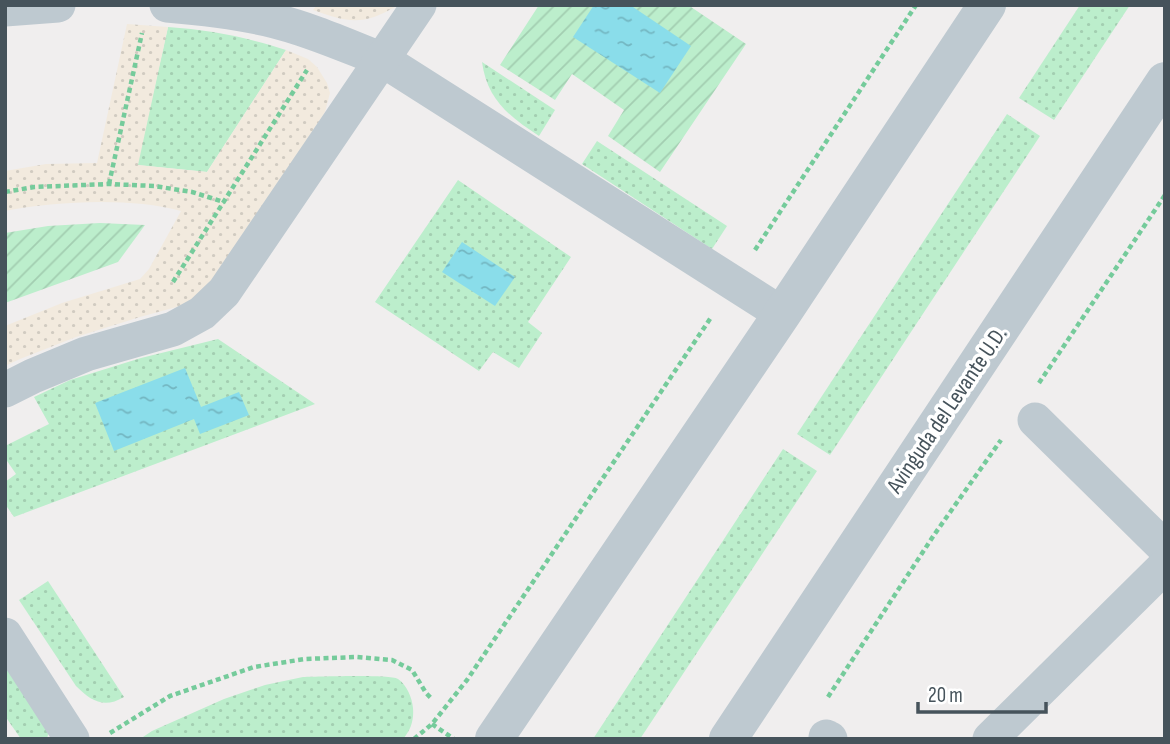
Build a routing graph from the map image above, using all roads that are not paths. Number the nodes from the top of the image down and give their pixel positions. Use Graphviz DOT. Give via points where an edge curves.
graph roads {
  1 [pos="58,5"];
  2 [pos="167,5"];
  3 [pos="419,5"];
  4 [pos="986,5"];
  5 [pos="5,9"];
  6 [pos="383,60"];
  7 [pos="1165,81"];
  8 [pos="782,313"];
  9 [pos="5,390"];
  10 [pos="1025,414"];
  11 [pos="1165,548"];
  12 [pos="1165,566"];
  13 [pos="5,635"];
  14 [pos="72,739"];
  15 [pos="494,739"];
  16 [pos="728,739"];
  17 [pos="990,739"];
  1 -- 5 [label="street"];
  2 -- 6 [label="street" via="276,21"];
  3 -- 6 [label="street"];
  4 -- 8 [label="street"];
  6 -- 8 [label="street"];
  6 -- 9 [label="street" via="224,292 202,313 173,329 86,354"];
  7 -- 16 [label="street, Avinguda del Levante U.D."];
  8 -- 15 [label="street"];
  10 -- 11 [label="street"];
  12 -- 17 [label="street"];
  13 -- 14 [label="street"];
}
